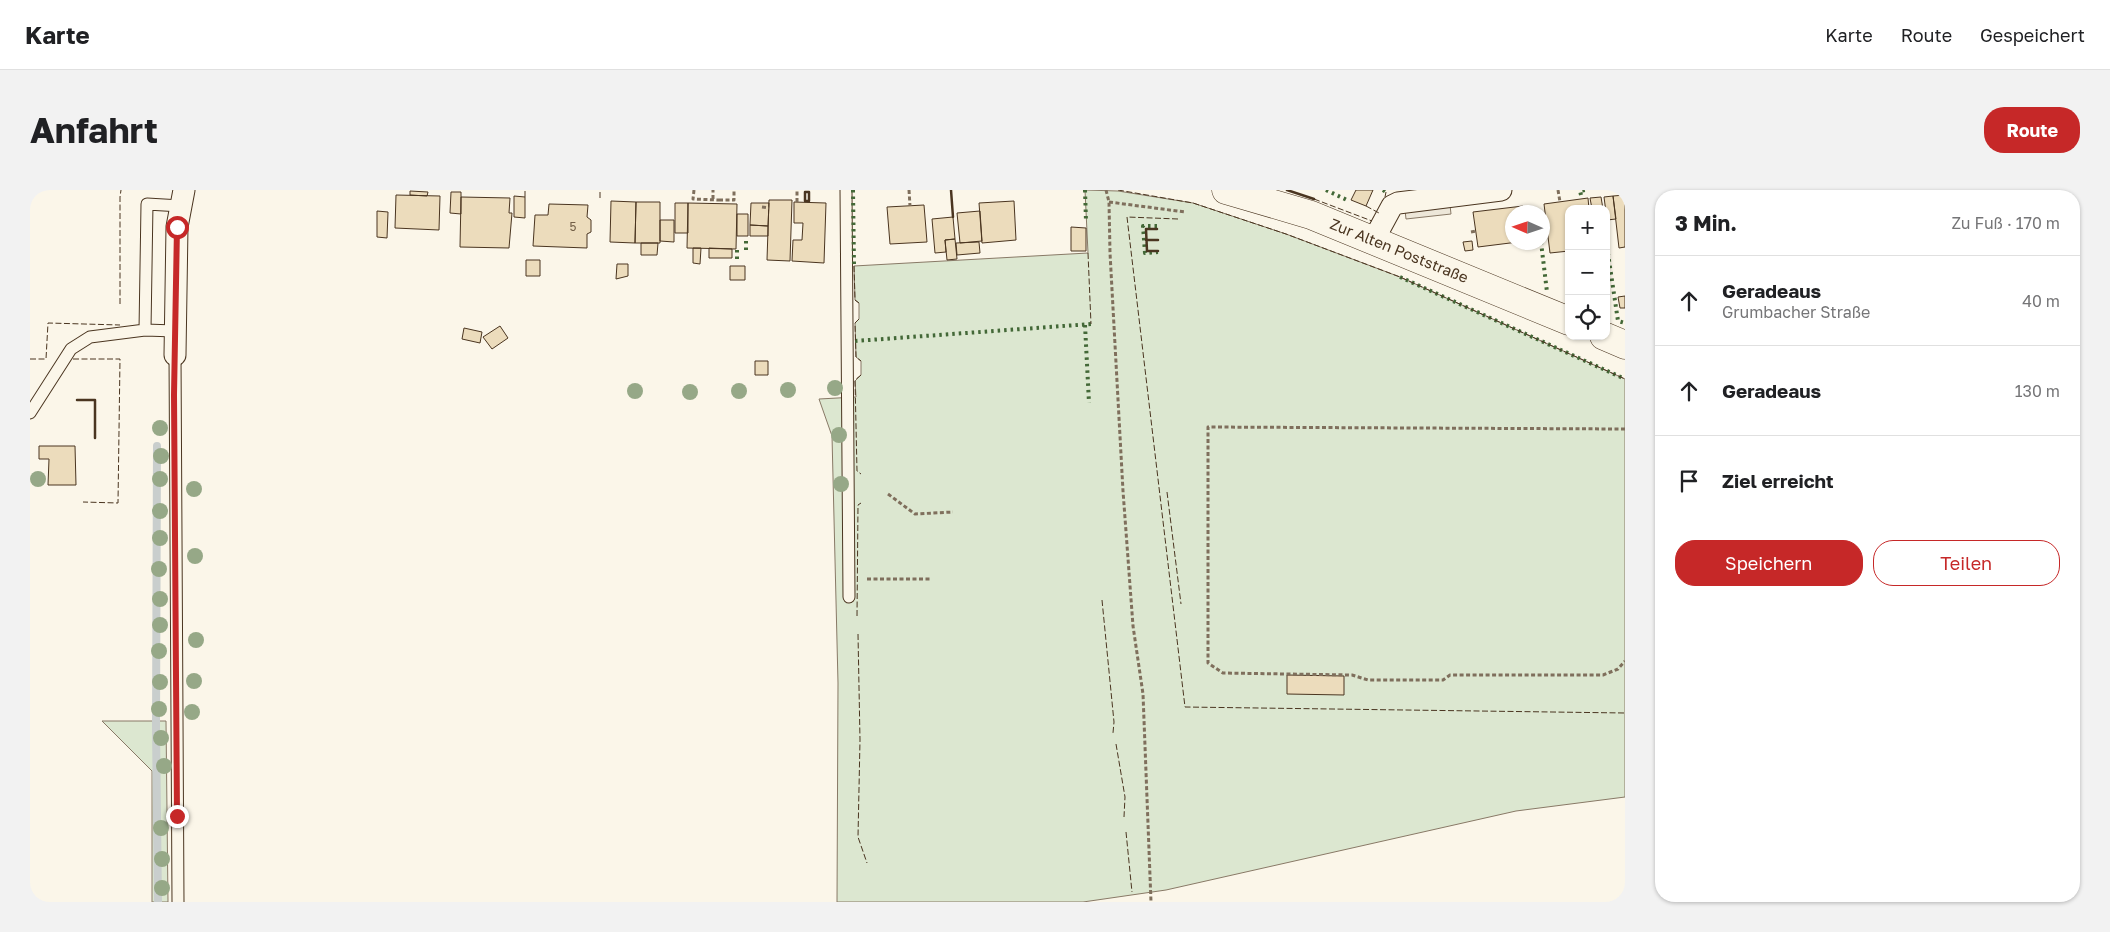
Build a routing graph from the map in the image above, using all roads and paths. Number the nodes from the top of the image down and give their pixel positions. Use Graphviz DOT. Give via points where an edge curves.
graph roads {
  1 [pos="694,190"];
  2 [pos="714,190"];
  3 [pos="734,190"];
  4 [pos="798,190"];
  5 [pos="846,190"];
  6 [pos="909,190"];
  7 [pos="1106,190"];
  8 [pos="1226,190"];
  9 [pos="1501,190"];
  10 [pos="1558,190"];
  11 [pos="182,198"];
  12 [pos="713,200"];
  13 [pos="797,202"];
  14 [pos="1109,202"];
  15 [pos="1560,202"];
  16 [pos="910,206"];
  17 [pos="762,207"];
  18 [pos="768,208"];
  19 [pos="1185,212"];
  20 [pos="1476,231"];
  21 [pos="1471,232"];
  22 [pos="1373,241"];
  23 [pos="1565,319"];
  24 [pos="145,330"];
  25 [pos="175,331"];
  26 [pos="1610,339"];
  27 [pos="1625,345"];
  28 [pos="175,355"];
  29 [pos="30,413"];
  30 [pos="1625,429"];
  31 [pos="888,494"];
  32 [pos="953,512"];
  33 [pos="849,578"];
  34 [pos="931,579"];
  35 [pos="849,597"];
  36 [pos="1625,661"];
  37 [pos="178,902"];
  38 [pos="1151,902"];
  1 -- 12 [label="path" via="694,200"];
  2 -- 12 [label="path"];
  3 -- 12 [label="path" via="734,200"];
  4 -- 13 [label="path"];
  5 -- 33 [label="lane"];
  6 -- 16 [label="path"];
  7 -- 14 [label="path"];
  8 -- 22 [label="street, Zur Alten Poststraße" via="1311,216"];
  9 -- 22 [label="street" via="1398,203 1392,206"];
  10 -- 15 [label="path"];
  11 -- 24 [label="lane" via="147,204"];
  11 -- 25 [label="street" via="177,227"];
  14 -- 19 [label="path"];
  14 -- 38 [label="path" via="1123,501 1133,626 1143,694"];
  17 -- 18 [label="path"];
  20 -- 21 [label="path"];
  22 -- 23 [label="street, Zur Alten Poststraße"];
  24 -- 25 [label="lane"];
  24 -- 29 [label="lane" via="90,337 71,349"];
  25 -- 28 [label="street"];
  26 -- 27 [label="street"];
  28 -- 37 [label="lane"];
  30 -- 36 [label="path" via="1208,427 1208,663 1223,673 1443,680 1450,675 1603,675 1618,669"];
  31 -- 32 [label="path" via="915,514"];
  33 -- 34 [label="path"];
  33 -- 35 [label="lane"];
}
